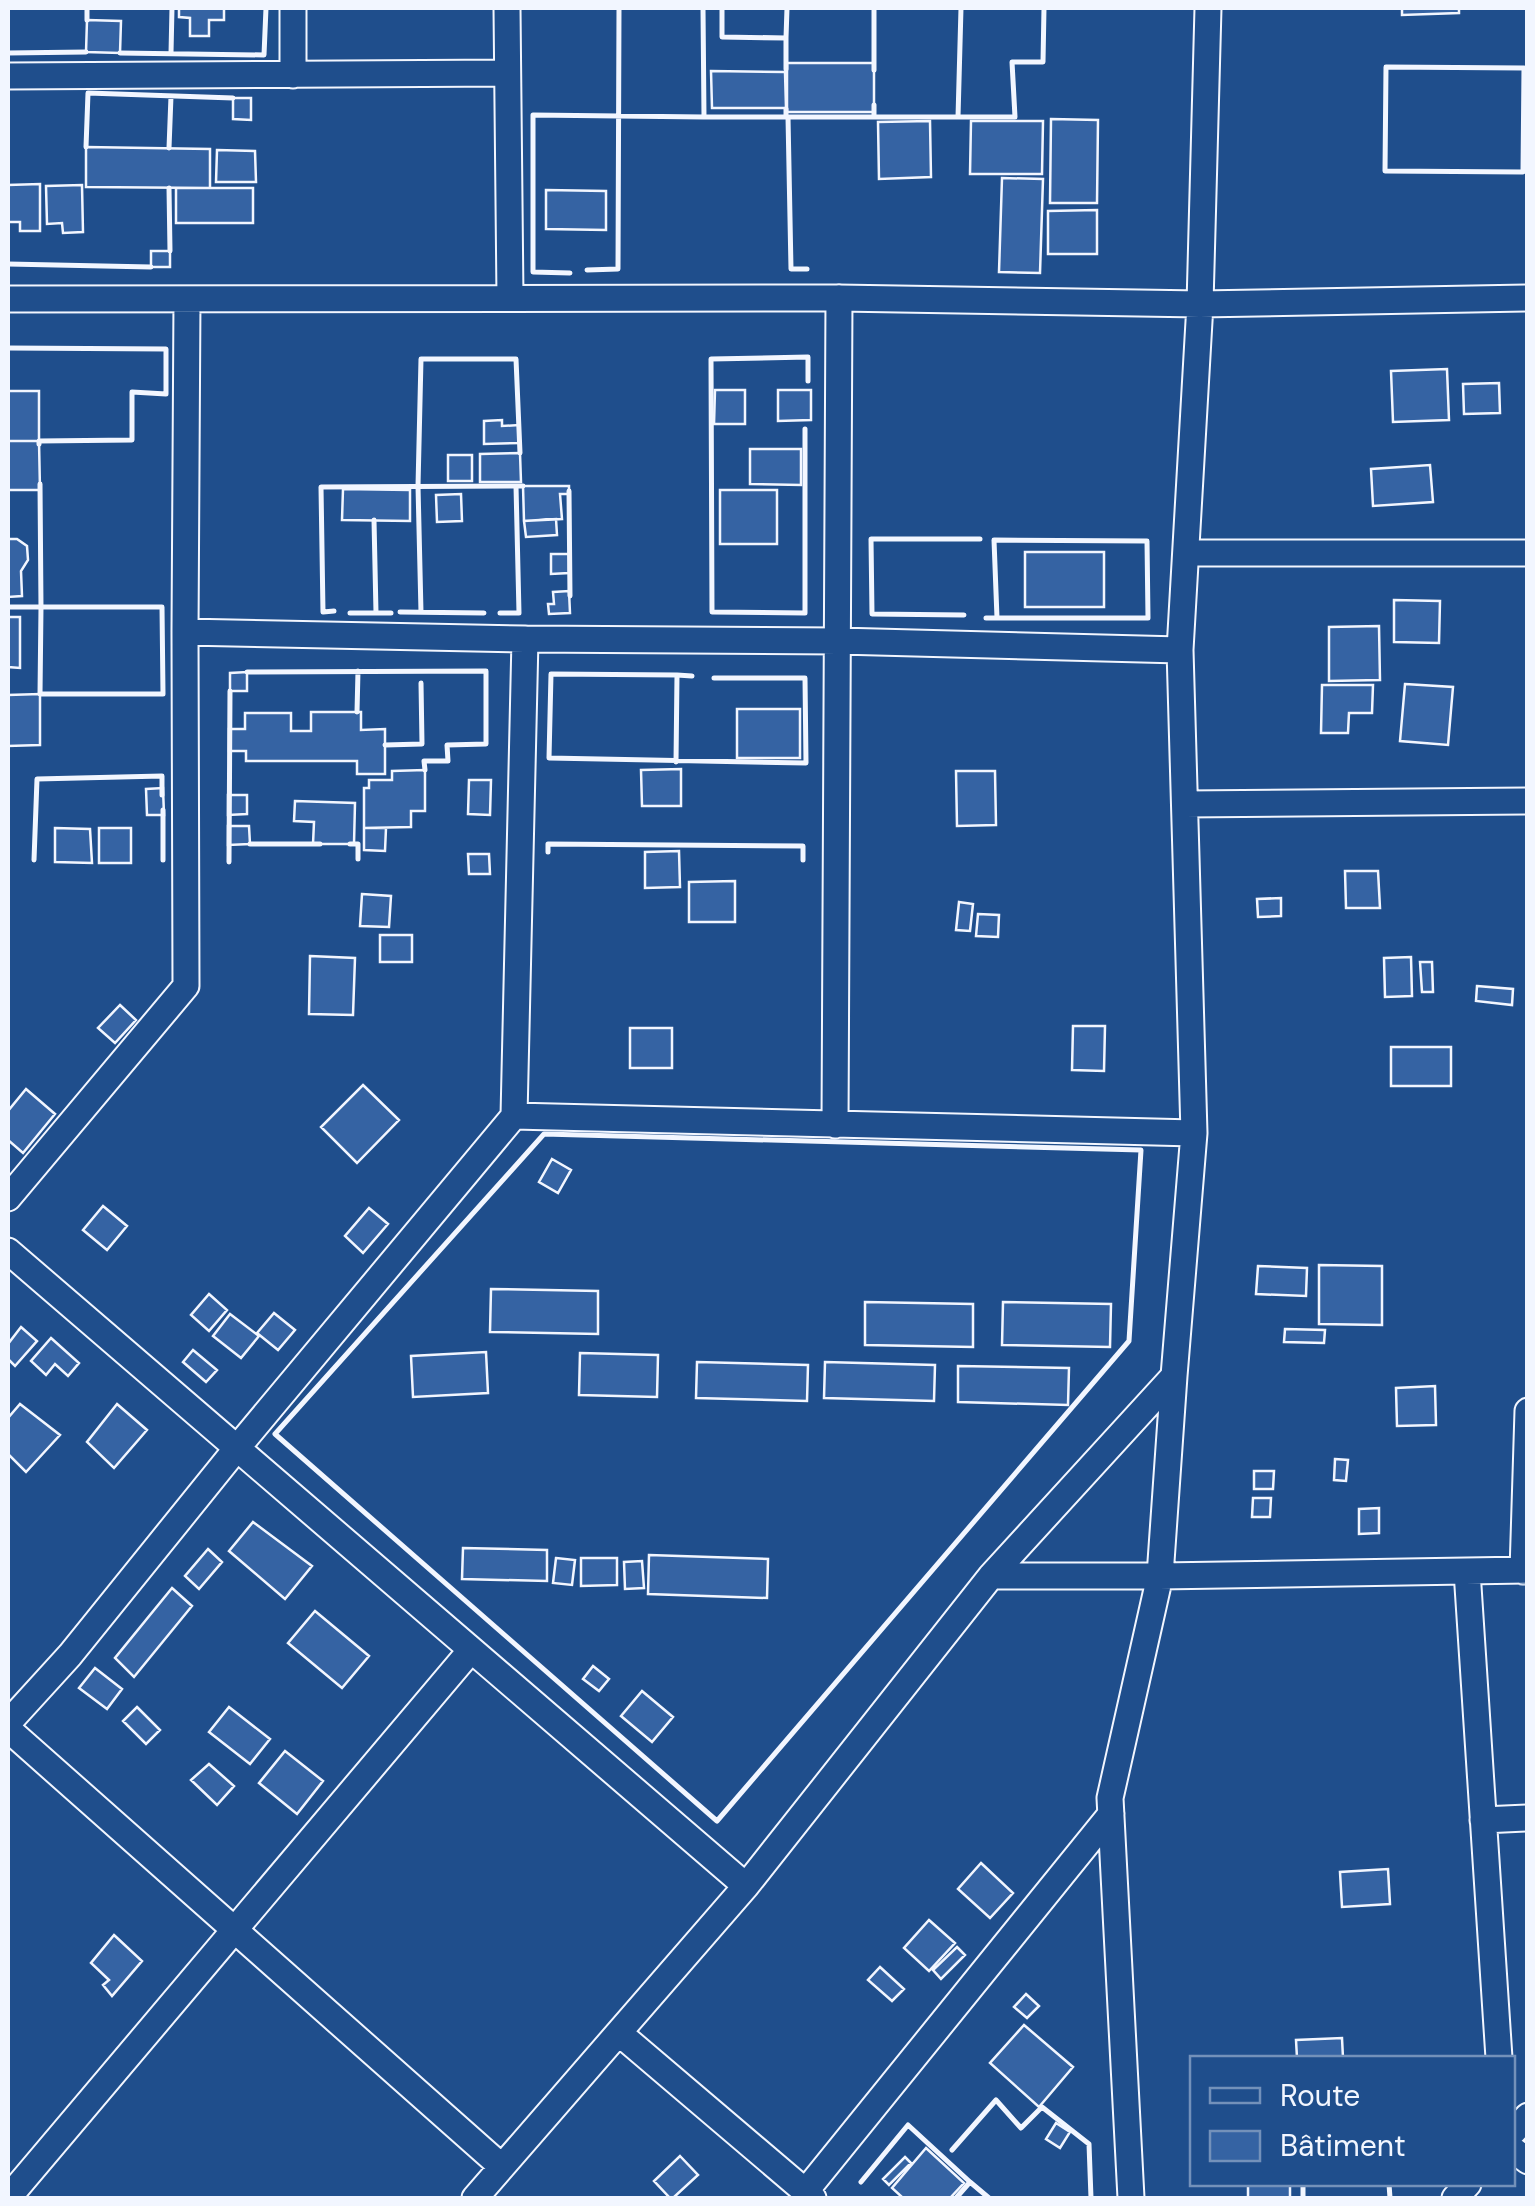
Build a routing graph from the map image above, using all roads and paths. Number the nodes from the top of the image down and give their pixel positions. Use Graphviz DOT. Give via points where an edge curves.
graph roads {
  1 [pos="293,8"];
  2 [pos="507,8"];
  3 [pos="1208,8"];
  4 [pos="507,74"];
  5 [pos="293,75"];
  6 [pos="8,76"];
  7 [pos="187,298"];
  8 [pos="510,298"];
  9 [pos="838,298"];
  10 [pos="1528,298"];
  11 [pos="8,299"];
  12 [pos="1200,304"];
  13 [pos="1528,552"];
  14 [pos="1186,553"];
  15 [pos="184,632"];
  16 [pos="525,639"];
  17 [pos="838,641"];
  18 [pos="1180,650"];
  19 [pos="1528,801"];
  20 [pos="1185,804"];
  21 [pos="514,1116"];
  22 [pos="836,1124"];
  23 [pos="1194,1133"];
  24 [pos="8,1198"];
  25 [pos="8,1251"];
  26 [pos="1174,1376"];
  27 [pos="1528,1411"];
  28 [pos="237,1448"];
  29 [pos="1525,1570"];
  30 [pos="1467,1571"];
  31 [pos="991,1576"];
  32 [pos="1160,1576"];
  33 [pos="471,1650"];
  34 [pos="8,1726"];
  35 [pos="1111,1814"];
  36 [pos="1528,1818"];
  37 [pos="1484,1820"];
  38 [pos="746,1886"];
  39 [pos="234,1929"];
  40 [pos="619,2032"];
  41 [pos="1499,2056"];
  42 [pos="502,2167"];
  43 [pos="809,2195"];
  44 [pos="482,2196"];
  45 [pos="8,2198"];
  46 [pos="1131,2198"];
  1 -- 5 [label="street"];
  2 -- 4 [label="street"];
  3 -- 12 [label="street"];
  4 -- 5 [label="street"];
  4 -- 8 [label="street"];
  5 -- 6 [label="street"];
  7 -- 8 [label="street"];
  7 -- 11 [label="street"];
  7 -- 15 [label="street"];
  8 -- 9 [label="street"];
  9 -- 12 [label="street"];
  9 -- 17 [label="street"];
  10 -- 12 [label="street"];
  12 -- 14 [label="street"];
  13 -- 14 [label="street"];
  14 -- 18 [label="street"];
  15 -- 16 [label="street"];
  15 -- 24 [label="street" via="186,986"];
  16 -- 17 [label="street"];
  16 -- 21 [label="street"];
  17 -- 18 [label="street"];
  17 -- 22 [label="street"];
  18 -- 20 [label="street"];
  19 -- 20 [label="street"];
  20 -- 23 [label="street"];
  21 -- 22 [label="street"];
  21 -- 28 [label="street"];
  22 -- 23 [label="street"];
  23 -- 26 [label="street"];
  25 -- 28 [label="street"];
  26 -- 31 [label="street"];
  26 -- 32 [label="street"];
  27 -- 29 [label="street"];
  28 -- 33 [label="street"];
  28 -- 34 [label="street"];
  29 -- 30 [label="street"];
  30 -- 32 [label="street"];
  30 -- 37 [label="street"];
  31 -- 32 [label="street"];
  31 -- 38 [label="street"];
  32 -- 35 [label="street"];
  33 -- 38 [label="street"];
  33 -- 39 [label="street"];
  34 -- 39 [label="street"];
  35 -- 43 [label="street"];
  35 -- 46 [label="street"];
  36 -- 37 [label="street"];
  37 -- 41 [label="street"];
  38 -- 40 [label="street"];
  39 -- 42 [label="street"];
  39 -- 45 [label="street"];
  40 -- 42 [label="street"];
  40 -- 43 [label="street"];
  42 -- 44 [label="street"];
}
